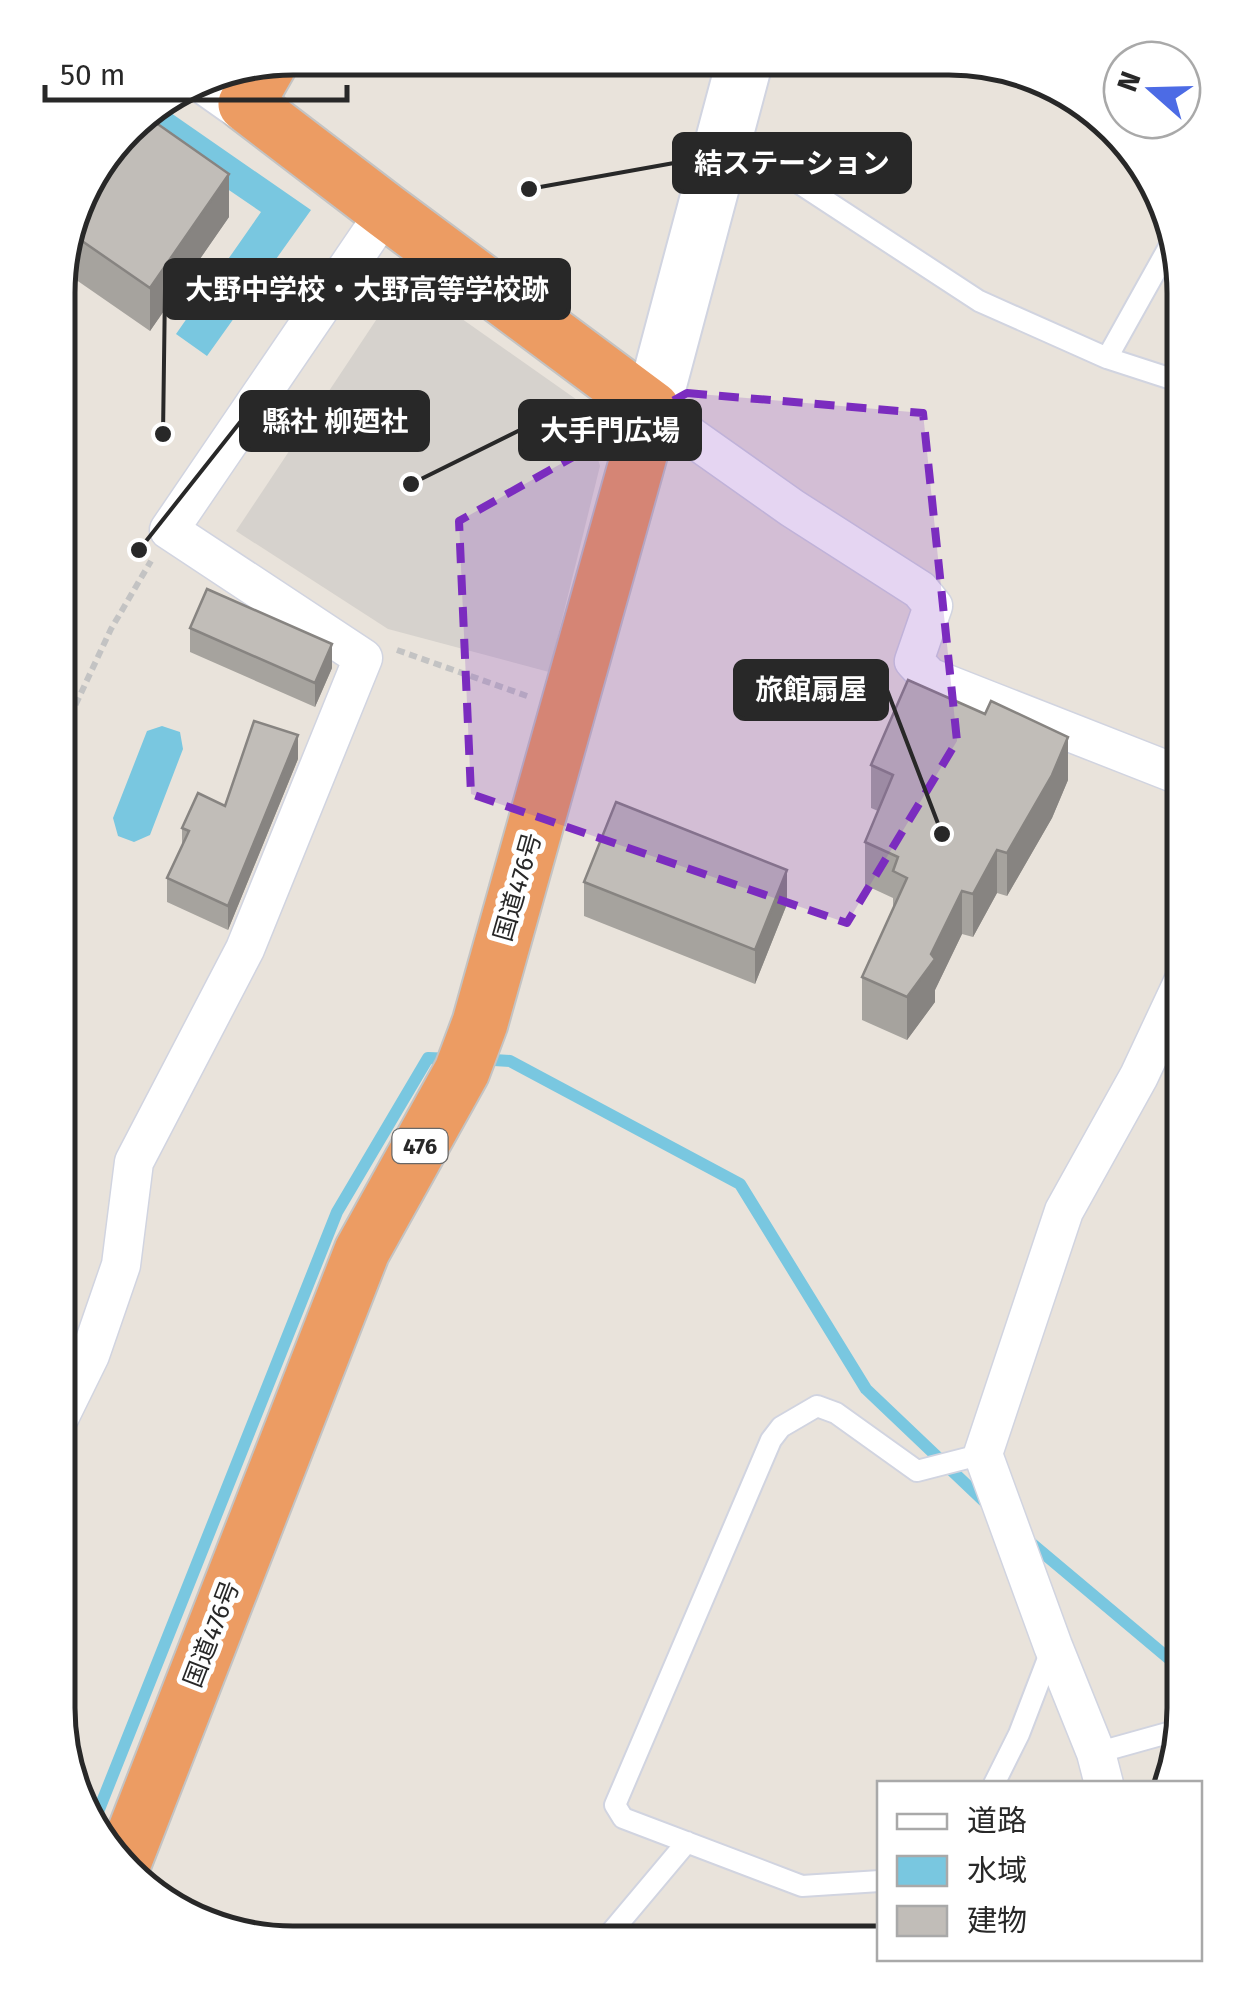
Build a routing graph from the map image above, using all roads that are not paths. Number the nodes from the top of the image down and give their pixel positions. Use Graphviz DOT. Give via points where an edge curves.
graph roads {
  1 [pos="741,75"];
  2 [pos="242,82"];
  3 [pos="725,135"];
  4 [pos="386,211"];
  5 [pos="1164,256"];
  6 [pos="1107,358"];
  7 [pos="1167,377"];
  8 [pos="652,410"];
  9 [pos="1167,771"];
  10 [pos="1167,1016"];
  11 [pos="75,1385"];
  12 [pos="983,1454"];
  13 [pos="1052,1646"];
  14 [pos="1165,1737"];
  15 [pos="1100,1768"];
  16 [pos="996,1781"];
  17 [pos="687,1842"];
  18 [pos="128,1850"];
  19 [pos="877,1881"];
  20 [pos="616,1926"];
  1 -- 3 [label="street"];
  2 -- 4 [label="highway"];
  3 -- 6 [label="lane" via="979,301"];
  3 -- 8 [label="street"];
  4 -- 8 [label="highway"];
  4 -- 11 [label="street" via="169,530 363,658 245,949 134,1162 121,1265"];
  5 -- 6 [label="lane"];
  6 -- 7 [label="lane"];
  8 -- 9 [label="street" via="920,590 933,606 914,661 929,678"];
  8 -- 18 [label="highway, 国道476号 / 476" via="480,1023 462,1072 362,1251"];
  10 -- 12 [label="street" via="1064,1211"];
  12 -- 13 [label="street"];
  12 -- 17 [label="lane" via="918,1471 817,1406 780,1427 615,1806 623,1818"];
  13 -- 15 [label="street"];
  13 -- 16 [label="lane"];
  14 -- 15 [label="lane"];
  17 -- 19 [label="lane" via="802,1886"];
  17 -- 20 [label="lane"];
}
